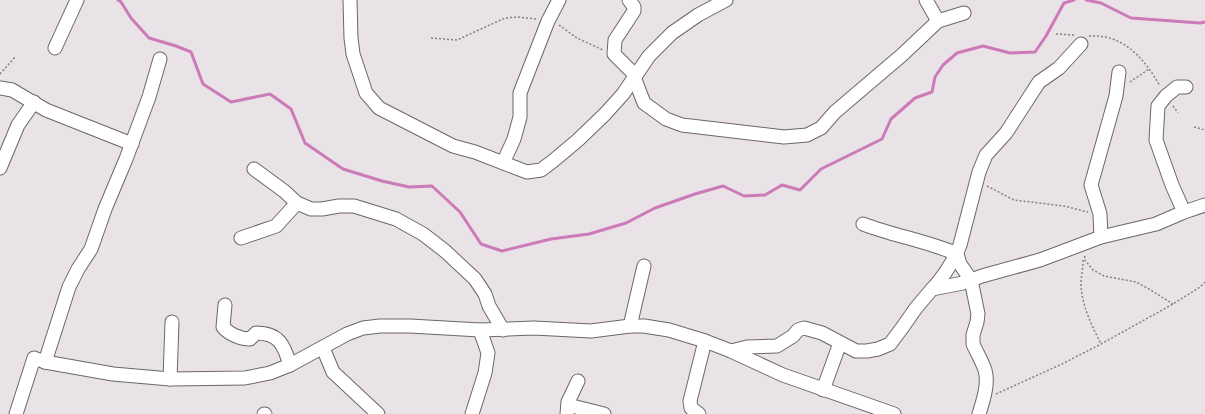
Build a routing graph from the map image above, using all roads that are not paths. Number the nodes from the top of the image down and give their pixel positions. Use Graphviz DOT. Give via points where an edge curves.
graph roads {
  1 [pos="77,0"];
  2 [pos="350,0"];
  3 [pos="547,0"];
  4 [pos="559,0"];
  5 [pos="629,0"];
  6 [pos="726,0"];
  7 [pos="926,0"];
  8 [pos="964,13"];
  9 [pos="551,17"];
  10 [pos="938,21"];
  11 [pos="1080,38"];
  12 [pos="55,48"];
  13 [pos="160,59"];
  14 [pos="1119,72"];
  15 [pos="634,76"];
  16 [pos="1186,87"];
  17 [pos="0,88"];
  18 [pos="34,102"];
  19 [pos="132,144"];
  20 [pos="503,163"];
  21 [pos="0,168"];
  22 [pos="254,169"];
  23 [pos="297,203"];
  24 [pos="1205,205"];
  25 [pos="1184,212"];
  26 [pos="863,224"];
  27 [pos="241,238"];
  28 [pos="1095,240"];
  29 [pos="957,254"];
  30 [pos="644,266"];
  31 [pos="971,280"];
  32 [pos="932,290"];
  33 [pos="225,305"];
  34 [pos="172,322"];
  35 [pos="630,326"];
  36 [pos="480,330"];
  37 [pos="502,330"];
  38 [pos="705,341"];
  39 [pos="840,343"];
  40 [pos="323,348"];
  41 [pos="731,352"];
  42 [pos="44,362"];
  43 [pos="290,365"];
  44 [pos="170,379"];
  45 [pos="578,381"];
  46 [pos="823,390"];
  47 [pos="568,410"];
  48 [pos="16,414"];
  49 [pos="378,414"];
  50 [pos="472,414"];
  51 [pos="604,414"];
  52 [pos="699,414"];
  53 [pos="894,414"];
  54 [pos="979,414"];
  1 -- 12 [label="street"];
  2 -- 20 [label="street" via="353,54 366,93 379,108 453,146"];
  3 -- 9 [label="street"];
  4 -- 9 [label="street"];
  5 -- 15 [label="street" via="634,11 615,40 614,54"];
  6 -- 15 [label="street" via="698,15 672,34 649,56"];
  7 -- 10 [label="street"];
  8 -- 10 [label="street"];
  9 -- 20 [label="street" via="520,92 520,117"];
  10 -- 15 [label="street" via="835,112 821,128 807,135 784,137 671,121 644,103"];
  11 -- 29 [label="street" via="1059,68 1039,82 1006,133 986,155 976,181"];
  13 -- 19 [label="street"];
  14 -- 28 [label="street" via="1116,96 1091,185 1100,214"];
  15 -- 20 [label="street" via="623,94 605,114 554,162 541,170 527,172"];
  16 -- 25 [label="street" via="1177,87 1158,106 1156,140"];
  17 -- 18 [label="street" via="12,90"];
  18 -- 19 [label="street" via="46,110"];
  18 -- 21 [label="street" via="18,125"];
  19 -- 42 [label="street" via="91,249 69,288"];
  22 -- 23 [label="street"];
  23 -- 27 [label="street" via="276,226"];
  23 -- 37 [label="street" via="322,209 354,206 396,219 423,234 475,279"];
  24 -- 25 [label="street"];
  25 -- 28 [label="street" via="1156,224"];
  26 -- 29 [label="street"];
  28 -- 31 [label="street" via="1040,260"];
  29 -- 31 [label="street" via="960,264"];
  29 -- 32 [label="street"];
  30 -- 35 [label="street"];
  31 -- 32 [label="street"];
  31 -- 54 [label="street" via="978,314 972,340 986,379"];
  32 -- 39 [label="street" via="890,344 867,352 856,351"];
  33 -- 43 [label="street" via="223,327 227,332 246,339 260,333 278,340 284,347"];
  34 -- 44 [label="street"];
  35 -- 37 [label="street" via="591,331 534,328"];
  35 -- 38 [label="street" via="669,330"];
  36 -- 37 [label="street"];
  36 -- 40 [label="street" via="380,326 363,328 347,334"];
  36 -- 50 [label="street" via="488,353 485,373"];
  38 -- 41 [label="street"];
  38 -- 52 [label="street" via="690,401 691,408"];
  39 -- 41 [label="street" via="822,333 804,328 777,346 746,347"];
  39 -- 46 [label="street"];
  40 -- 43 [label="street"];
  40 -- 49 [label="street" via="333,372"];
  41 -- 46 [label="street"];
  42 -- 44 [label="street" via="114,374"];
  42 -- 48 [label="street" via="34,358"];
  43 -- 44 [label="street" via="245,378"];
  45 -- 47 [label="street"];
  46 -- 53 [label="street"];
  47 -- 51 [label="street"];
}
